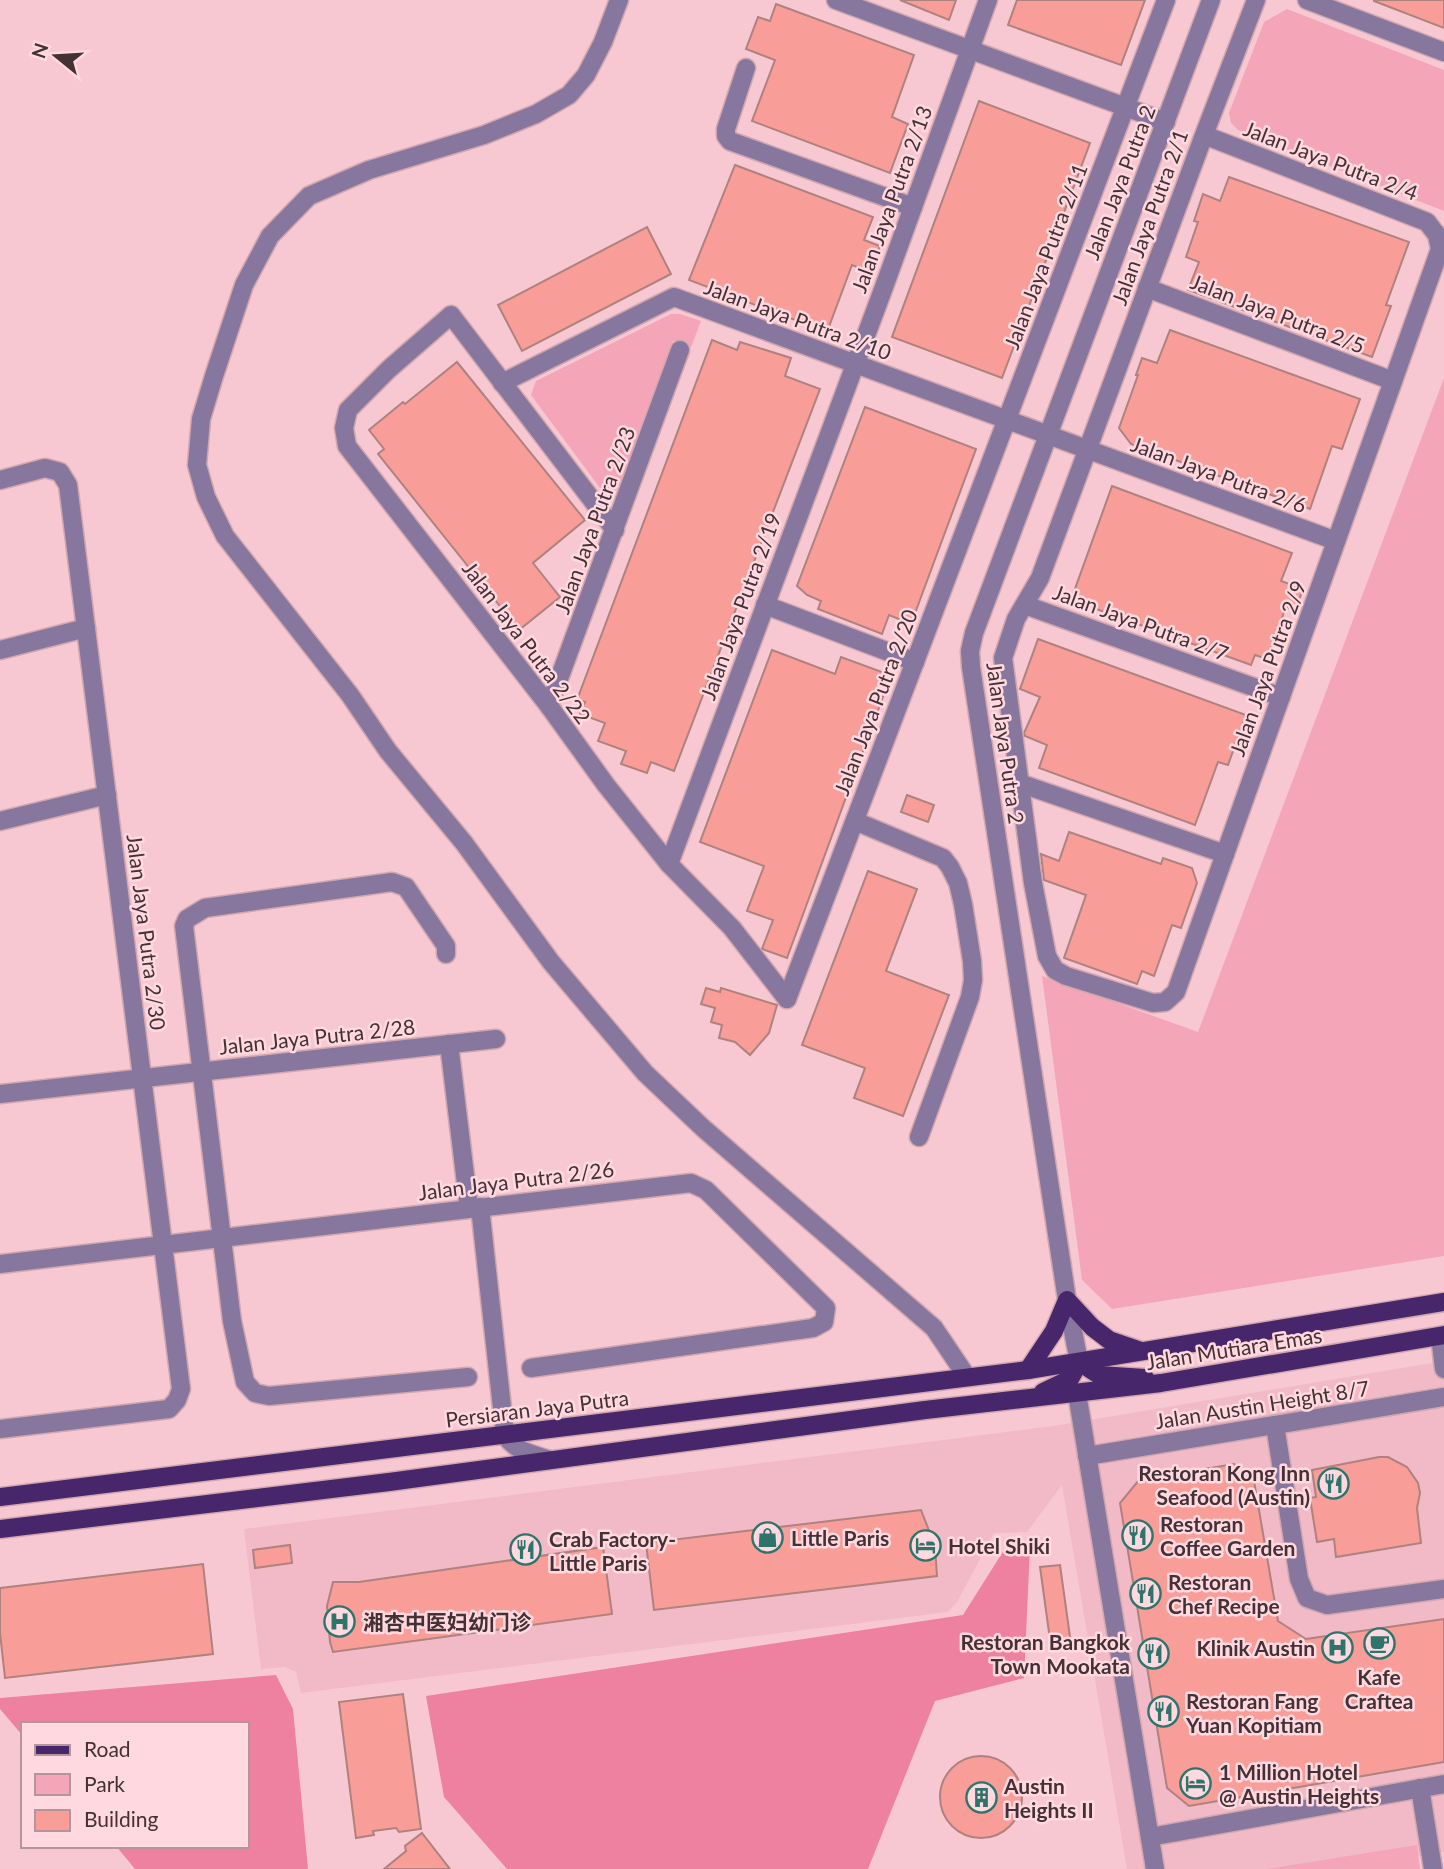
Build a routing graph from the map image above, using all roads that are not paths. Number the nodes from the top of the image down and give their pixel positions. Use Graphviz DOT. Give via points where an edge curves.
graph roads {
  1 [pos="619,0"];
  2 [pos="836,0"];
  3 [pos="988,0"];
  4 [pos="1166,0"];
  5 [pos="1211,0"];
  6 [pos="1256,0"];
  7 [pos="1307,0"];
  8 [pos="970,50"];
  9 [pos="1444,52"];
  10 [pos="746,68"];
  11 [pos="1125,108"];
  12 [pos="1166,122"];
  13 [pos="1204,135"];
  14 [pos="913,207"];
  15 [pos="1437,235"];
  16 [pos="1147,288"];
  17 [pos="680,350"];
  18 [pos="854,364"];
  19 [pos="1393,381"];
  20 [pos="502,383"];
  21 [pos="1006,421"];
  22 [pos="1048,436"];
  23 [pos="1087,450"];
  24 [pos="0,480"];
  25 [pos="615,530"];
  26 [pos="1336,541"];
  27 [pos="765,605"];
  28 [pos="1024,605"];
  29 [pos="86,628"];
  30 [pos="0,650"];
  31 [pos="915,662"];
  32 [pos="1280,697"];
  33 [pos="549,706"];
  34 [pos="1019,783"];
  35 [pos="107,795"];
  36 [pos="0,821"];
  37 [pos="855,821"];
  38 [pos="1225,854"];
  39 [pos="669,864"];
  40 [pos="446,954"];
  41 [pos="1055,970"];
  42 [pos="786,999"];
  43 [pos="496,1039"];
  44 [pos="449,1044"];
  45 [pos="202,1072"];
  46 [pos="142,1078"];
  47 [pos="0,1094"];
  48 [pos="919,1137"];
  49 [pos="475,1208"];
  50 [pos="221,1238"];
  51 [pos="163,1245"];
  52 [pos="0,1264"];
  53 [pos="1067,1300"];
  54 [pos="1444,1302"];
  55 [pos="1442,1335"];
  56 [pos="1145,1352"];
  57 [pos="1079,1362"];
  58 [pos="531,1368"];
  59 [pos="1444,1369"];
  60 [pos="1028,1370"];
  61 [pos="468,1377"];
  62 [pos="967,1377"];
  63 [pos="1161,1384"];
  64 [pos="1077,1392"];
  65 [pos="1444,1397"];
  66 [pos="1029,1398"];
  67 [pos="1275,1424"];
  68 [pos="0,1429"];
  69 [pos="505,1435"];
  70 [pos="1087,1456"];
  71 [pos="550,1460"];
  72 [pos="0,1497"];
  73 [pos="0,1529"];
  74 [pos="1444,1589"];
  75 [pos="1444,1784"];
  76 [pos="1420,1788"];
  77 [pos="1150,1837"];
  78 [pos="1155,1869"];
  79 [pos="1433,1869"];
  1 -- 62 [label="street" via="586,75 569,95 484,135 369,170 309,196 270,236 244,285 214,376 201,419 197,465 225,536 551,962 645,1073 934,1328"];
  2 -- 8 [label="street"];
  3 -- 8 [label="street, Jalan Jaya Putra 2/13"];
  4 -- 11 [label="street, Jalan Jaya Putra 2/11"];
  5 -- 12 [label="street, Jalan Jaya Putra 2"];
  6 -- 13 [label="street, Jalan Jaya Putra 2/1"];
  7 -- 9 [label="street"];
  8 -- 11 [label="street"];
  8 -- 14 [label="street, Jalan Jaya Putra 2/13"];
  10 -- 14 [label="street" via="726,129 730,142"];
  11 -- 12 [label="street"];
  11 -- 21 [label="street, Jalan Jaya Putra 2/11"];
  12 -- 22 [label="street, Jalan Jaya Putra 2"];
  13 -- 15 [label="street, Jalan Jaya Putra 2/4" via="1427,222"];
  13 -- 16 [label="street, Jalan Jaya Putra 2/1"];
  14 -- 18 [label="street, Jalan Jaya Putra 2/13"];
  15 -- 19 [label="street, Jalan Jaya Putra 2/9" via="1440,249"];
  16 -- 19 [label="street, Jalan Jaya Putra 2/5"];
  16 -- 23 [label="street, Jalan Jaya Putra 2/1"];
  17 -- 25 [label="street, Jalan Jaya Putra 2/23"];
  18 -- 20 [label="street, Jalan Jaya Putra 2/10" via="674,297"];
  18 -- 21 [label="street, Jalan Jaya Putra 2/10"];
  18 -- 27 [label="street, Jalan Jaya Putra 2/19"];
  19 -- 26 [label="street, Jalan Jaya Putra 2/9"];
  20 -- 25 [label="street"];
  20 -- 33 [label="street, Jalan Jaya Putra 2/22" via="451,315 348,410 344,428 347,446"];
  21 -- 22 [label="street, Jalan Jaya Putra 2/10"];
  21 -- 31 [label="street, Jalan Jaya Putra 2/20"];
  22 -- 23 [label="street, Jalan Jaya Putra 2/10"];
  22 -- 53 [label="street, Jalan Jaya Putra 2" via="974,633 970,659"];
  23 -- 26 [label="street, Jalan Jaya Putra 2/6"];
  23 -- 28 [label="street, Jalan Jaya Putra 2/1" via="1040,578"];
  24 -- 29 [label="street, Jalan Jaya Putra 2/30" via="45,468 60,472 68,485"];
  25 -- 33 [label="street, Jalan Jaya Putra 2/23"];
  26 -- 32 [label="street, Jalan Jaya Putra 2/9"];
  27 -- 31 [label="street"];
  27 -- 39 [label="street, Jalan Jaya Putra 2/19"];
  28 -- 32 [label="street, Jalan Jaya Putra 2/7"];
  28 -- 34 [label="street, Jalan Jaya Putra 2/1" via="1003,658"];
  29 -- 30 [label="street"];
  29 -- 35 [label="street, Jalan Jaya Putra 2/30"];
  31 -- 37 [label="street, Jalan Jaya Putra 2/20"];
  32 -- 38 [label="street, Jalan Jaya Putra 2/9"];
  33 -- 39 [label="street, Jalan Jaya Putra 2/22"];
  34 -- 38 [label="street"];
  34 -- 41 [label="street, Jalan Jaya Putra 2/1" via="1032,883 1047,956"];
  35 -- 36 [label="street"];
  35 -- 46 [label="street, Jalan Jaya Putra 2/30"];
  37 -- 42 [label="street, Jalan Jaya Putra 2/20"];
  37 -- 48 [label="street" via="943,858 958,883 963,904 973,979 970,997"];
  38 -- 41 [label="street, Jalan Jaya Putra 2/9" via="1176,992 1165,1002 1153,1003"];
  39 -- 42 [label="street, Jalan Jaya Putra 2/22" via="732,928"];
  40 -- 45 [label="street" via="446,946 407,887 392,882 196,912 184,926"];
  43 -- 44 [label="street, Jalan Jaya Putra 2/28"];
  44 -- 45 [label="street, Jalan Jaya Putra 2/28"];
  44 -- 49 [label="street"];
  45 -- 46 [label="street, Jalan Jaya Putra 2/28"];
  45 -- 50 [label="street"];
  46 -- 47 [label="street, Jalan Jaya Putra 2/28"];
  46 -- 51 [label="street, Jalan Jaya Putra 2/30"];
  49 -- 50 [label="street, Jalan Jaya Putra 2/26"];
  49 -- 58 [label="street, Jalan Jaya Putra 2/26" via="691,1183 706,1190 826,1308 824,1322 813,1328"];
  49 -- 69 [label="street"];
  50 -- 51 [label="street, Jalan Jaya Putra 2/26"];
  50 -- 61 [label="street" via="245,1382 255,1393 269,1396"];
  51 -- 52 [label="street, Jalan Jaya Putra 2/26"];
  51 -- 68 [label="street, Jalan Jaya Putra 2/30" via="181,1389 169,1409"];
  53 -- 56 [label="main road" via="1109,1340"];
  53 -- 57 [label="street, Jalan Jaya Putra 2"];
  53 -- 60 [label="main road" via="1054,1331"];
  54 -- 56 [label="main road, Jalan Mutiara Emas"];
  55 -- 59 [label="street"];
  55 -- 63 [label="main road, Jalan Mutiara Emas"];
  56 -- 57 [label="main road, Jalan Mutiara Emas"];
  57 -- 60 [label="main road, Persiaran Jaya Putra"];
  57 -- 63 [label="main road" via="1099,1375 1143,1377"];
  57 -- 66 [label="main road" via="1070,1379"];
  60 -- 62 [label="main road, Persiaran Jaya Putra"];
  62 -- 69 [label="main road, Persiaran Jaya Putra"];
  63 -- 64 [label="main road, Jalan Mutiara Emas"];
  64 -- 66 [label="main road, Jalan Mutiara Emas"];
  64 -- 70 [label="street"];
  65 -- 67 [label="street, Jalan Austin Height 8/7"];
  66 -- 71 [label="main road"];
  67 -- 70 [label="street, Jalan Austin Height 8/7"];
  67 -- 74 [label="street" via="1299,1579 1307,1598 1327,1605"];
  69 -- 71 [label="street" via="512,1446"];
  69 -- 72 [label="main road, Persiaran Jaya Putra"];
  70 -- 77 [label="street"];
  71 -- 73 [label="main road"];
  75 -- 76 [label="street"];
  76 -- 77 [label="street"];
  76 -- 79 [label="street"];
  77 -- 78 [label="street"];
}
